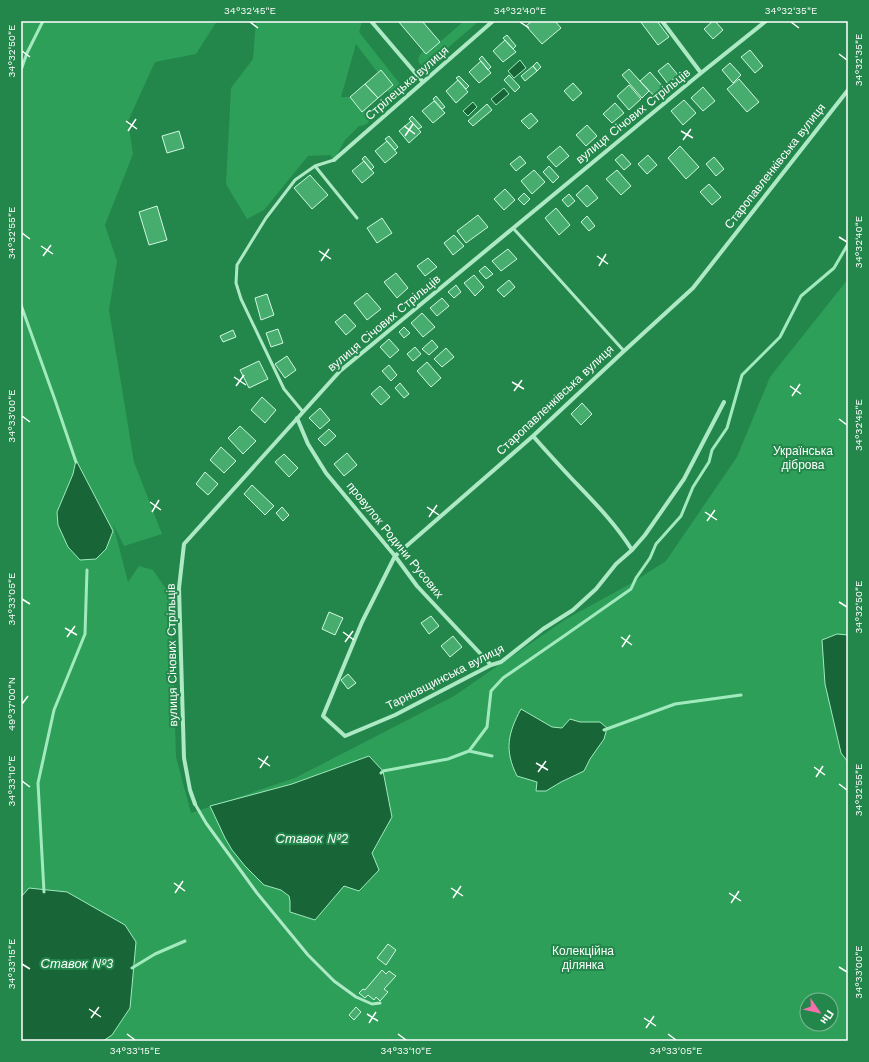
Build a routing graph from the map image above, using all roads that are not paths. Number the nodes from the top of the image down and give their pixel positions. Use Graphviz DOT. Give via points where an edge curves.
graph roads {
  1 [pos="371,21"];
  2 [pos="493,21"];
  3 [pos="662,21"];
  4 [pos="766,21"];
  5 [pos="701,73"];
  6 [pos="423,82"];
  7 [pos="848,90"];
  8 [pos="334,160"];
  9 [pos="314,166"];
  10 [pos="356,218"];
  11 [pos="513,228"];
  12 [pos="624,350"];
  13 [pos="724,402"];
  14 [pos="303,412"];
  15 [pos="298,418"];
  16 [pos="533,436"];
  17 [pos="632,550"];
  18 [pos="396,556"];
  19 [pos="491,665"];
  20 [pos="345,736"];
  21 [pos="195,804"];
  22 [pos="380,1003"];
  1 -- 6 [label="street"];
  2 -- 6 [label="street, Стрілецька вулиця"];
  3 -- 5 [label="street"];
  4 -- 5 [label="street, вулиця Січових Стрільців"];
  5 -- 11 [label="street, вулиця Січових Стрільців"];
  6 -- 8 [label="street, Стрілецька вулиця"];
  7 -- 12 [label="street, Старопавленківська вулиця" via="694,288"];
  8 -- 9 [label="lane"];
  9 -- 10 [label="lane"];
  9 -- 14 [label="lane" via="295,180 266,218 237,265 236,283 241,299 284,389"];
  11 -- 12 [label="lane"];
  11 -- 14 [label="street, вулиця Січових Стрільців" via="340,371"];
  12 -- 16 [label="street, Старопавленківська вулиця"];
  13 -- 17 [label="street, Тарновщинська вулиця" via="684,479 646,535"];
  14 -- 15 [label="street, вулиця Січових Стрільців"];
  15 -- 18 [label="street, провулок Родини Русових" via="308,444 326,473"];
  15 -- 21 [label="street, вулиця Січових Стрільців" via="184,544 179,588 184,758"];
  16 -- 17 [label="street" via="607,515"];
  16 -- 18 [label="street, Старопавленківська вулиця"];
  17 -- 19 [label="street, Тарновщинська вулиця" via="573,610 501,662"];
  18 -- 19 [label="street, провулок Родини Русових" via="417,586"];
  18 -- 20 [label="street, Старопавленківська вулиця" via="362,622 323,716"];
  19 -- 20 [label="street, Тарновщинська вулиця" via="394,715"];
  21 -- 22 [label="lane" via="257,893 304,950 334,981 356,997 372,1004"];
}
